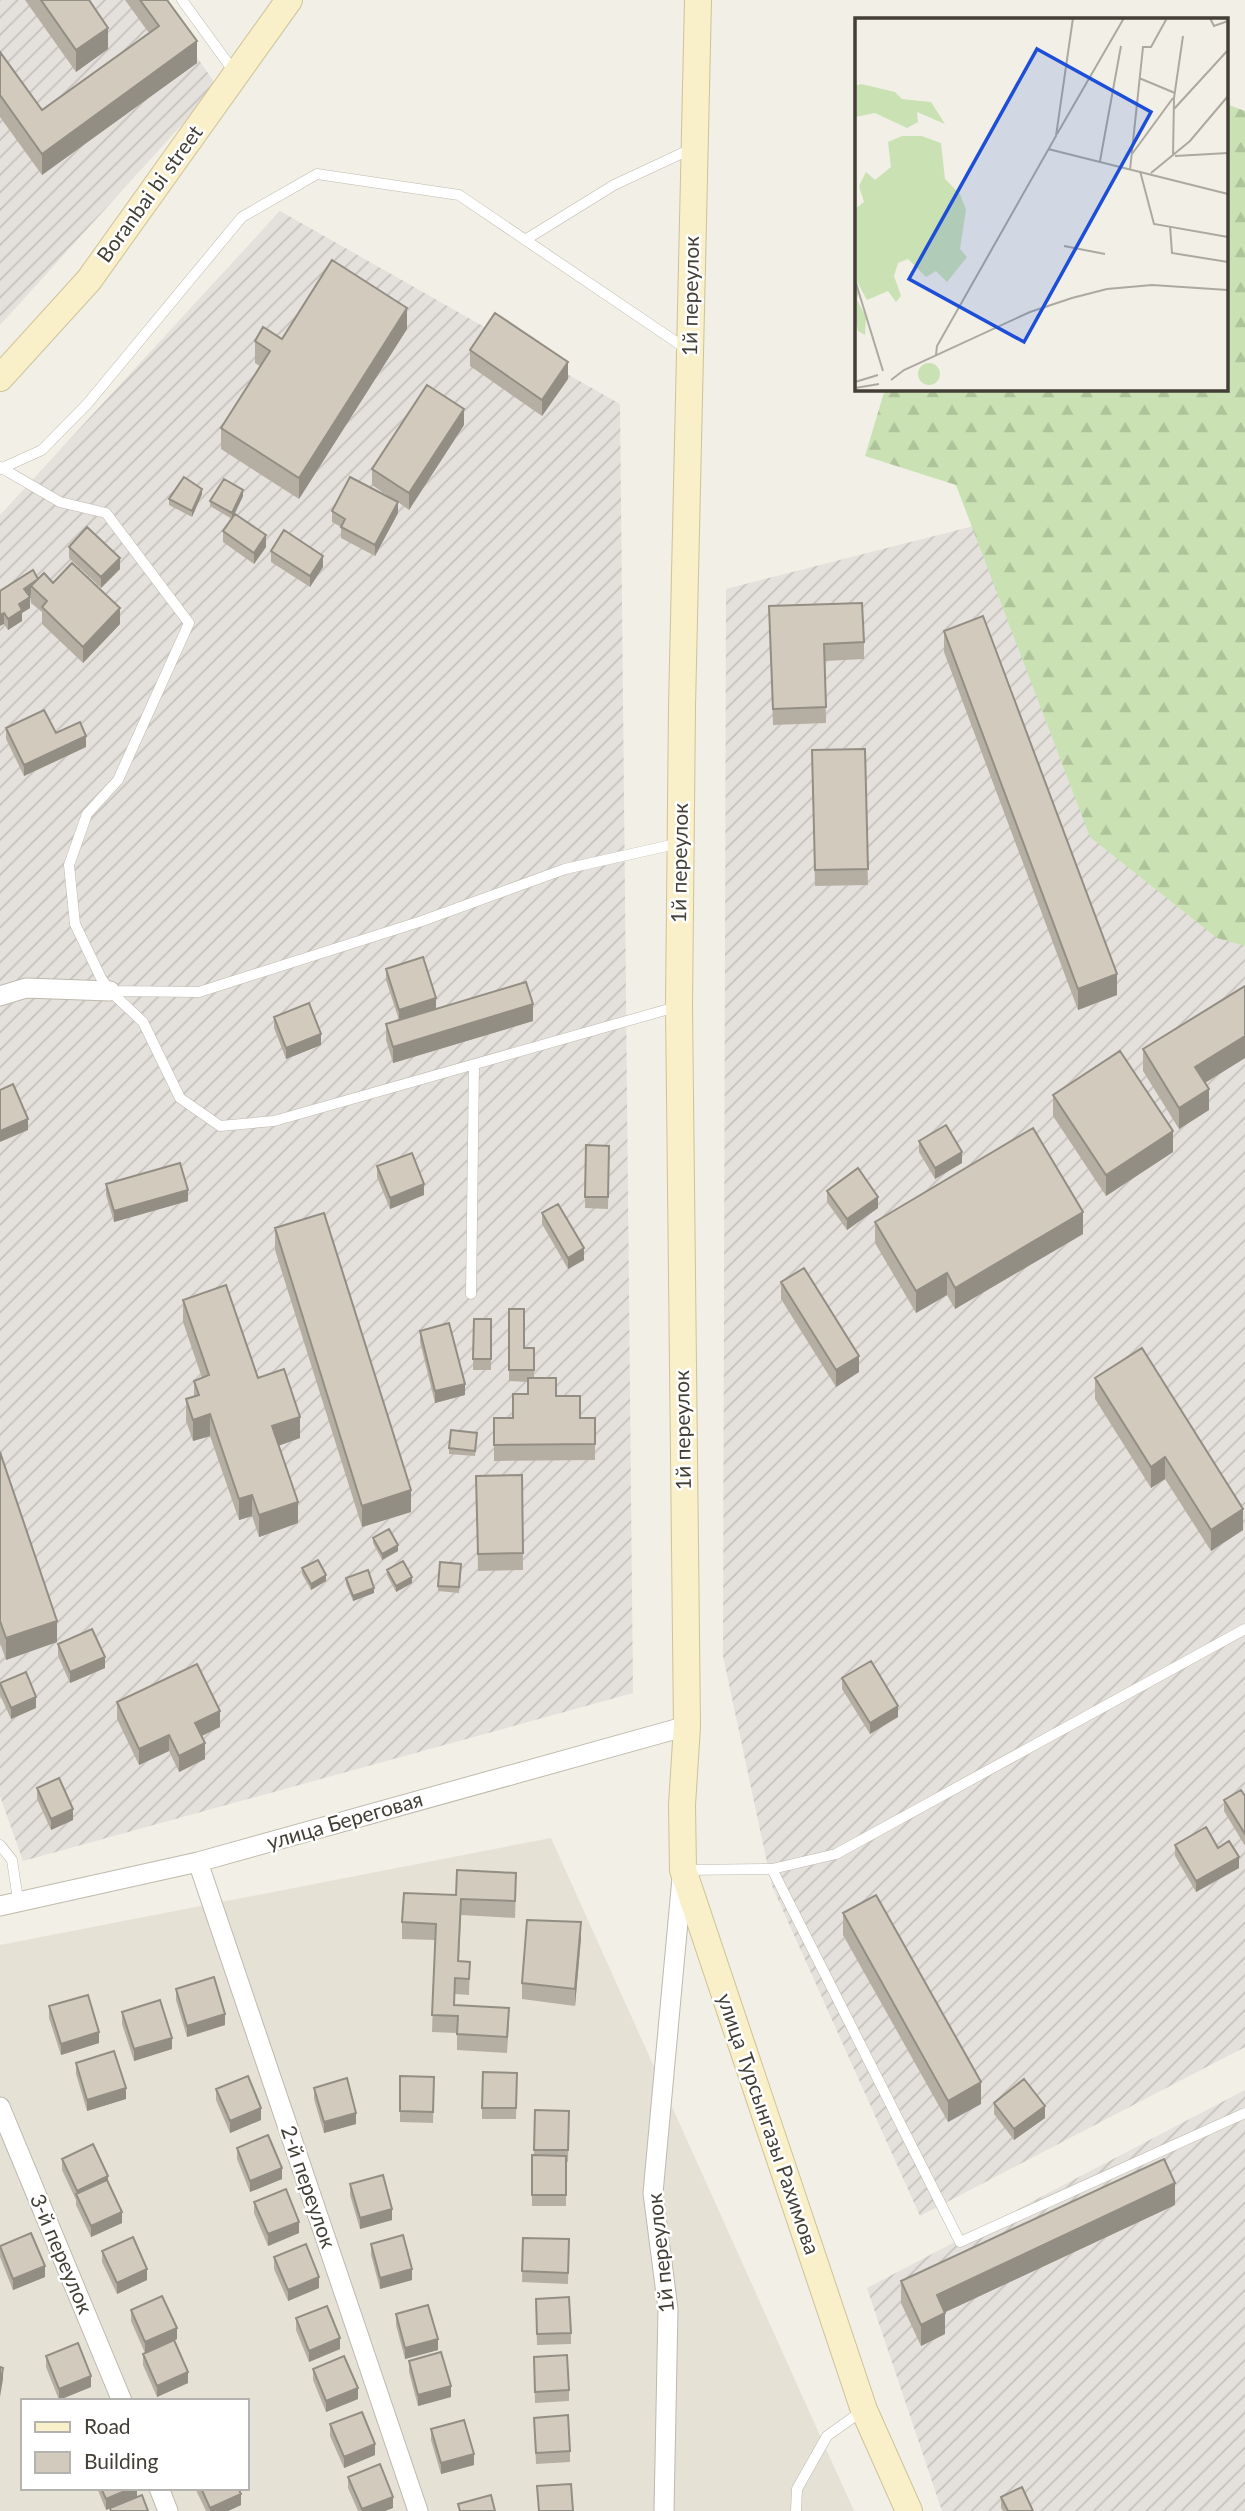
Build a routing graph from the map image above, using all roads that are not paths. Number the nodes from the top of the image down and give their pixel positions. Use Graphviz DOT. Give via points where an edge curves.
graph roads {
  1 [pos="182,0"];
  2 [pos="289,0"];
  3 [pos="698,0"];
  4 [pos="236,74"];
  5 [pos="694,147"];
  6 [pos="525,240"];
  7 [pos="690,351"];
  8 [pos="0,378"];
  9 [pos="0,468"];
  10 [pos="680,843"];
  11 [pos="110,991"];
  12 [pos="0,996"];
  13 [pos="678,1006"];
  14 [pos="474,1065"];
  15 [pos="471,1294"];
  16 [pos="1245,1629"];
  17 [pos="687,1726"];
  18 [pos="0,1845"];
  19 [pos="198,1862"];
  20 [pos="772,1869"];
  21 [pos="683,1870"];
  22 [pos="9,1903"];
  23 [pos="0,2107"];
  24 [pos="1245,2113"];
  25 [pos="121,2399"];
  26 [pos="864,2410"];
  27 [pos="160,2490"];
  28 [pos="168,2511"];
  29 [pos="418,2511"];
  30 [pos="664,2511"];
  31 [pos="796,2511"];
  32 [pos="909,2511"];
  1 -- 4 [label="lane"];
  2 -- 4 [label="street, Boranbai bi street"];
  3 -- 5 [label="street, 1й переулок"];
  4 -- 8 [label="street, Boranbai bi street" via="89,280"];
  5 -- 6 [label="lane" via="614,185"];
  5 -- 7 [label="street, 1й переулок"];
  6 -- 7 [label="lane"];
  6 -- 9 [label="lane" via="459,195 317,174 242,217 88,403 43,450"];
  7 -- 10 [label="street, 1й переулок"];
  9 -- 11 [label="lane" via="61,502 106,513 189,623 118,780 87,814 69,865 75,924"];
  10 -- 11 [label="lane" via="565,869 422,921 199,992"];
  10 -- 13 [label="street, 1й переулок"];
  11 -- 12 [label="street" via="26,988"];
  11 -- 14 [label="lane" via="143,1023 180,1098 220,1126 274,1121"];
  13 -- 14 [label="lane"];
  13 -- 17 [label="street, 1й переулок"];
  14 -- 15 [label="lane"];
  16 -- 20 [label="lane" via="836,1854"];
  17 -- 19 [label="street, улица Береговая"];
  17 -- 21 [label="street, улица Турсынгазы Рахимова"];
  18 -- 22 [label="lane" via="12,1860"];
  19 -- 22 [label="street, улица Береговая"];
  19 -- 29 [label="street, 2-й переулок"];
  20 -- 21 [label="lane"];
  20 -- 24 [label="lane" via="960,2242"];
  21 -- 26 [label="street, улица Турсынгазы Рахимова"];
  21 -- 30 [label="street, 1й переулок" via="653,2193 668,2309"];
  23 -- 25 [label="street, 3-й переулок"];
  26 -- 31 [label="lane" via="827,2436 797,2489"];
  26 -- 32 [label="street, улица Турсынгазы Рахимова"];
  27 -- 28 [label="street"];
}
